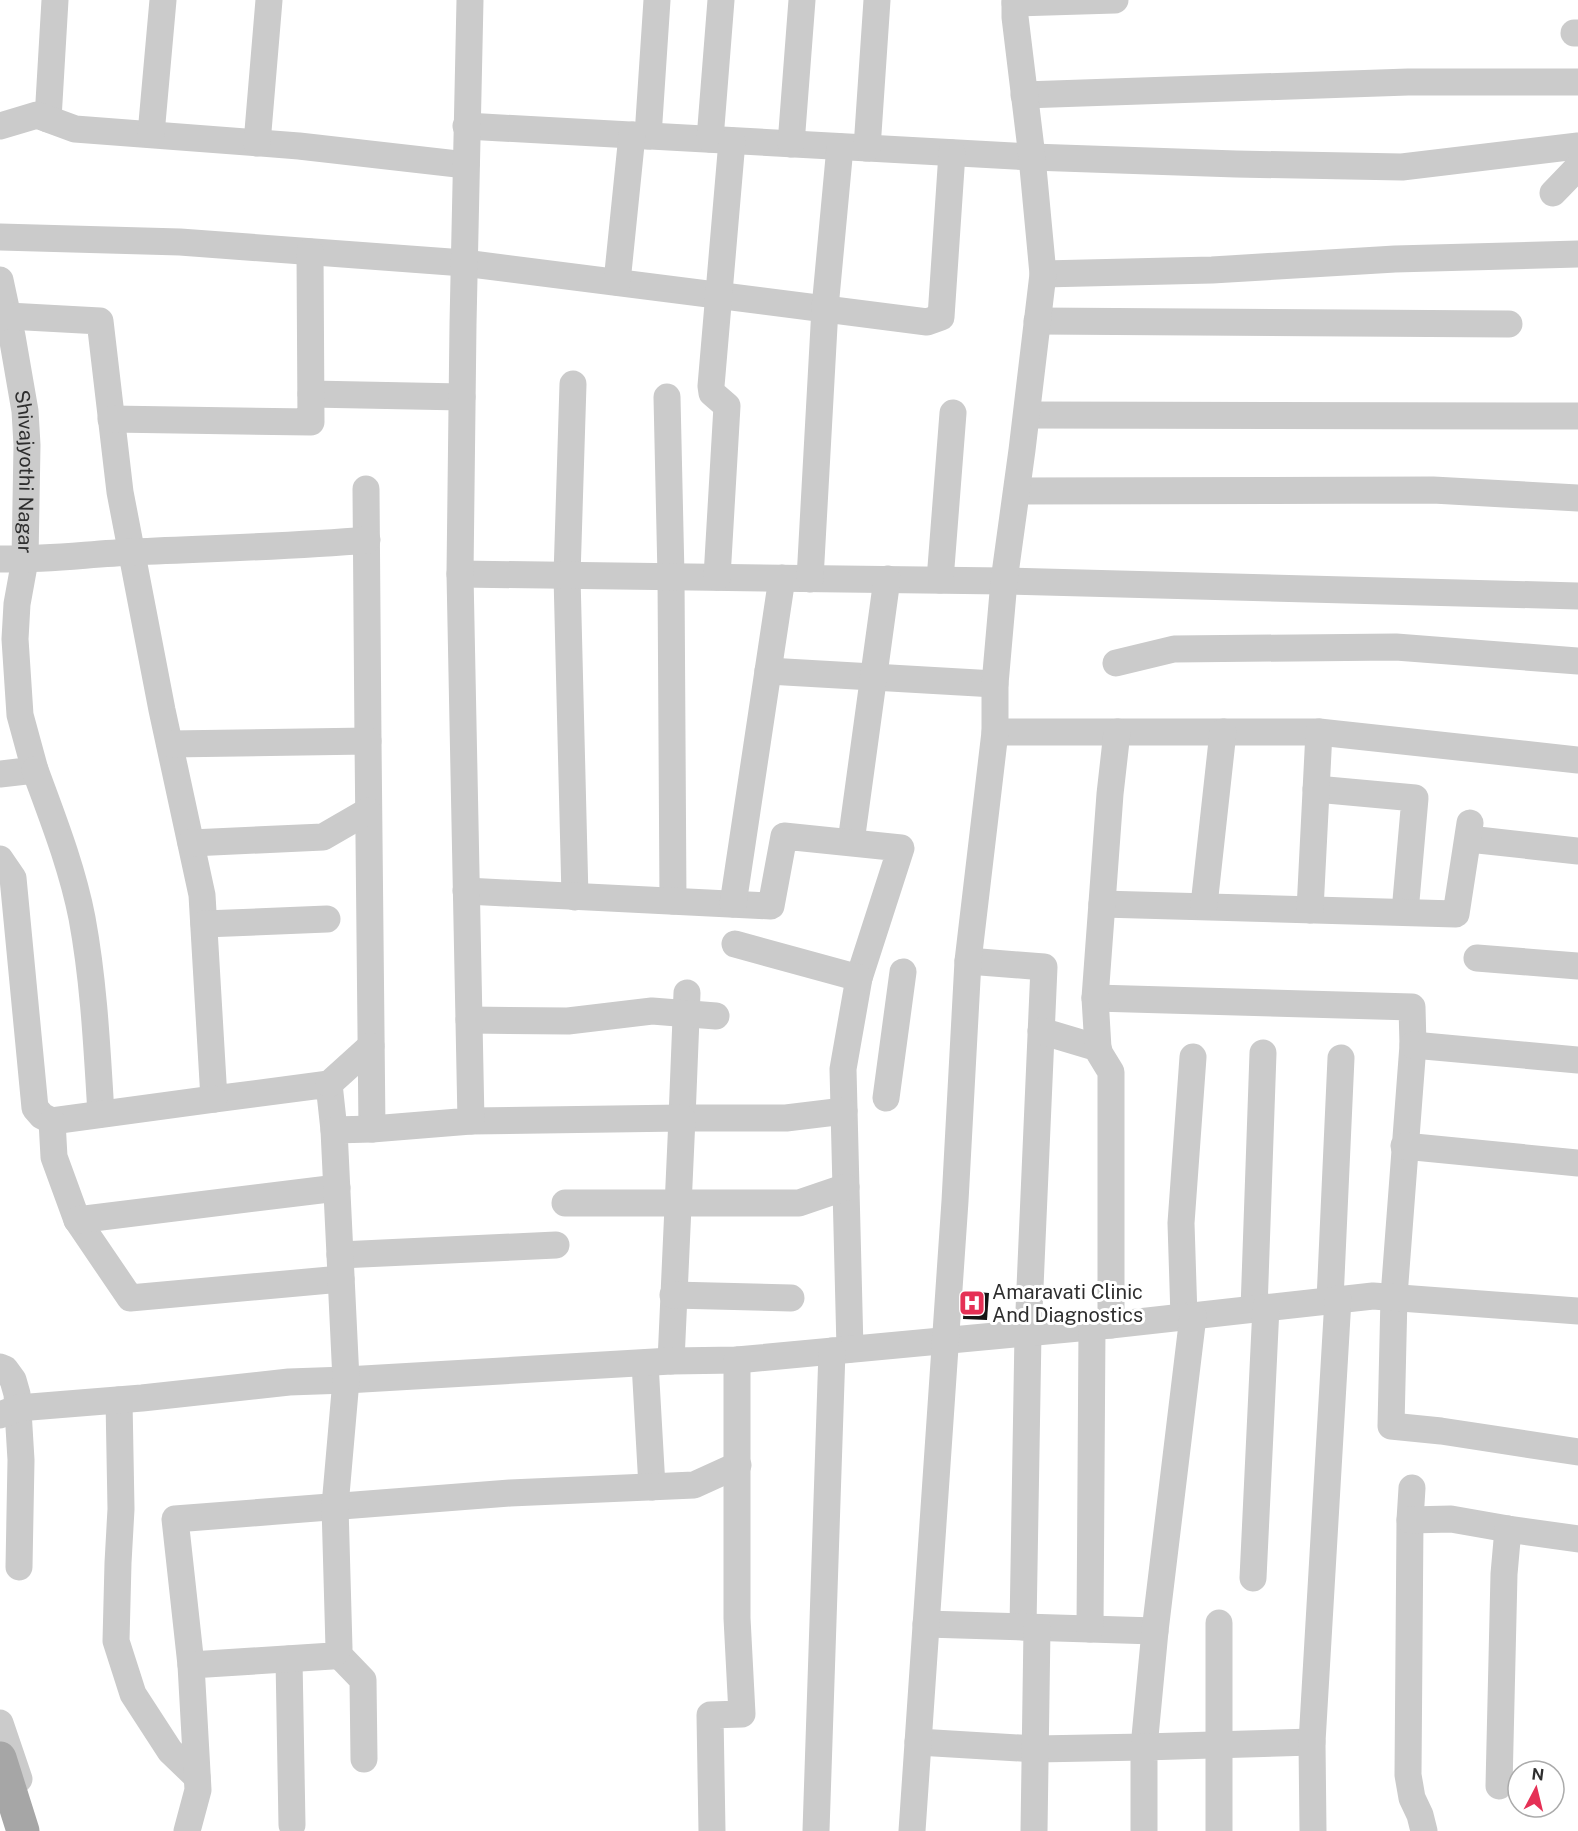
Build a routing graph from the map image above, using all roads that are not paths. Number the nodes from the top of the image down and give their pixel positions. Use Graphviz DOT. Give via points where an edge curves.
graph roads {
  1 [pos="55,0"];
  2 [pos="163,0"];
  3 [pos="269,0"];
  4 [pos="470,0"];
  5 [pos="657,0"];
  6 [pos="721,0"];
  7 [pos="802,0"];
  8 [pos="877,0"];
  9 [pos="1115,0"];
  10 [pos="1015,2"];
  11 [pos="1578,82"];
  12 [pos="1023,95"];
  13 [pos="48,119"];
  14 [pos="0,126"];
  15 [pos="466,126"];
  16 [pos="151,134"];
  17 [pos="640,135"];
  18 [pos="721,140"];
  19 [pos="257,143"];
  20 [pos="791,144"];
  21 [pos="1578,146"];
  22 [pos="853,147"];
  23 [pos="952,153"];
  24 [pos="1032,157"];
  25 [pos="466,165"];
  26 [pos="1578,167"];
  27 [pos="1553,193"];
  28 [pos="0,237"];
  29 [pos="310,252"];
  30 [pos="1578,254"];
  31 [pos="464,263"];
  32 [pos="1043,274"];
  33 [pos="0,280"];
  34 [pos="617,282"];
  35 [pos="719,295"];
  36 [pos="825,308"];
  37 [pos="4,317"];
  38 [pos="1037,321"];
  39 [pos="1509,324"];
  40 [pos="573,384"];
  41 [pos="311,394"];
  42 [pos="462,397"];
  43 [pos="667,397"];
  44 [pos="953,413"];
  45 [pos="1027,415"];
  46 [pos="1578,416"];
  47 [pos="111,419"];
  48 [pos="366,489"];
  49 [pos="1017,491"];
  50 [pos="1578,498"];
  51 [pos="367,540"];
  52 [pos="132,552"];
  53 [pos="12,559"];
  54 [pos="460,574"];
  55 [pos="567,576"];
  56 [pos="671,576"];
  57 [pos="717,577"];
  58 [pos="782,578"];
  59 [pos="810,579"];
  60 [pos="887,579"];
  61 [pos="940,580"];
  62 [pos="1004,581"];
  63 [pos="1578,596"];
  64 [pos="1578,661"];
  65 [pos="1116,663"];
  66 [pos="768,671"];
  67 [pos="874,678"];
  68 [pos="995,684"];
  69 [pos="995,732"];
  70 [pos="1117,732"];
  71 [pos="1223,732"];
  72 [pos="1319,732"];
  73 [pos="368,741"];
  74 [pos="170,744"];
  75 [pos="1578,760"];
  76 [pos="35,770"];
  77 [pos="0,774"];
  78 [pos="1316,789"];
  79 [pos="368,811"];
  80 [pos="851,842"];
  81 [pos="191,843"];
  82 [pos="1578,850"];
  83 [pos="0,860"];
  84 [pos="466,891"];
  85 [pos="575,897"];
  86 [pos="673,901"];
  87 [pos="733,904"];
  88 [pos="1102,904"];
  89 [pos="1204,906"];
  90 [pos="1310,910"];
  91 [pos="1405,912"];
  92 [pos="327,920"];
  93 [pos="204,924"];
  94 [pos="735,944"];
  95 [pos="1477,958"];
  96 [pos="968,961"];
  97 [pos="1578,966"];
  98 [pos="903,972"];
  99 [pos="859,978"];
  100 [pos="1095,998"];
  101 [pos="686,1003"];
  102 [pos="716,1016"];
  103 [pos="469,1020"];
  104 [pos="851,1022"];
  105 [pos="1041,1030"];
  106 [pos="895,1031"];
  107 [pos="1413,1045"];
  108 [pos="371,1046"];
  109 [pos="1098,1048"];
  110 [pos="1263,1053"];
  111 [pos="1193,1057"];
  112 [pos="1341,1058"];
  113 [pos="1578,1060"];
  114 [pos="329,1084"];
  115 [pos="886,1098"];
  116 [pos="214,1099"];
  117 [pos="844,1112"];
  118 [pos="101,1114"];
  119 [pos="682,1118"];
  120 [pos="52,1121"];
  121 [pos="471,1121"];
  122 [pos="372,1129"];
  123 [pos="334,1130"];
  124 [pos="1404,1146"];
  125 [pos="1578,1163"];
  126 [pos="846,1187"];
  127 [pos="337,1188"];
  128 [pos="678,1202"];
  129 [pos="565,1203"];
  130 [pos="77,1220"];
  131 [pos="556,1245"];
  132 [pos="341,1267"];
  133 [pos="673,1294"];
  134 [pos="1394,1296"];
  135 [pos="791,1298"];
  136 [pos="1334,1300"];
  137 [pos="1260,1308"];
  138 [pos="1578,1311"];
  139 [pos="1189,1316"];
  140 [pos="1101,1326"];
  141 [pos="1028,1333"];
  142 [pos="945,1340"];
  143 [pos="841,1350"];
  144 [pos="737,1359"];
  145 [pos="658,1362"];
  146 [pos="0,1366"];
  147 [pos="346,1380"];
  148 [pos="119,1400"];
  149 [pos="9,1412"];
  150 [pos="1578,1452"];
  151 [pos="738,1465"];
  152 [pos="652,1487"];
  153 [pos="1412,1488"];
  154 [pos="335,1506"];
  155 [pos="1410,1520"];
  156 [pos="1508,1529"];
  157 [pos="1578,1539"];
  158 [pos="19,1567"];
  159 [pos="1252,1578"];
  160 [pos="1219,1623"];
  161 [pos="926,1624"];
  162 [pos="1030,1627"];
  163 [pos="1090,1629"];
  164 [pos="1155,1630"];
  165 [pos="337,1653"];
  166 [pos="289,1659"];
  167 [pos="191,1665"];
  168 [pos="0,1723"];
  169 [pos="918,1742"];
  170 [pos="1312,1742"];
  171 [pos="1220,1745"];
  172 [pos="1144,1747"];
  173 [pos="1036,1749"];
  174 [pos="0,1758"];
  175 [pos="364,1759"];
  176 [pos="197,1777"];
  177 [pos="1499,1786"];
  178 [pos="292,1825"];
  179 [pos="0,1826"];
  180 [pos="2,1831"];
  181 [pos="23,1831"];
  182 [pos="36,1831"];
  183 [pos="187,1831"];
  184 [pos="712,1831"];
  185 [pos="816,1831"];
  186 [pos="912,1831"];
  187 [pos="1034,1831"];
  188 [pos="1144,1831"];
  189 [pos="1219,1831"];
  190 [pos="1313,1831"];
  191 [pos="1425,1831"];
  1 -- 13 [label="street"];
  2 -- 16 [label="street"];
  3 -- 19 [label="street"];
  4 -- 15 [label="street"];
  5 -- 17 [label="street"];
  6 -- 18 [label="street"];
  7 -- 20 [label="street"];
  8 -- 22 [label="street"];
  9 -- 10 [label="street"];
  10 -- 12 [label="street"];
  11 -- 12 [label="street" via="1408,82"];
  12 -- 24 [label="street"];
  13 -- 14 [label="street" via="37,116"];
  13 -- 16 [label="street" via="75,129"];
  15 -- 17 [label="street"];
  15 -- 25 [label="street"];
  16 -- 19 [label="street"];
  17 -- 18 [label="street"];
  17 -- 34 [label="street"];
  18 -- 20 [label="street"];
  18 -- 35 [label="street"];
  19 -- 25 [label="street"];
  20 -- 22 [label="street"];
  21 -- 24 [label="street" via="1402,167"];
  22 -- 23 [label="street"];
  22 -- 36 [label="street"];
  23 -- 24 [label="street"];
  23 -- 36 [label="street" via="941,317 927,322"];
  24 -- 32 [label="street"];
  25 -- 31 [label="street"];
  26 -- 27 [label="street"];
  28 -- 29 [label="street" via="180,242"];
  29 -- 31 [label="street"];
  29 -- 41 [label="street"];
  30 -- 32 [label="street"];
  31 -- 34 [label="street"];
  31 -- 42 [label="street"];
  32 -- 38 [label="street"];
  33 -- 37 [label="street, Shivajyothi Nagar"];
  34 -- 35 [label="street"];
  35 -- 36 [label="street"];
  35 -- 57 [label="street" via="711,389 727,406"];
  36 -- 59 [label="street"];
  37 -- 47 [label="street" via="100,321"];
  37 -- 53 [label="street, Shivajyothi Nagar" via="25,411 27,445"];
  38 -- 39 [label="street"];
  38 -- 45 [label="street"];
  40 -- 55 [label="street"];
  41 -- 42 [label="street"];
  41 -- 47 [label="street" via="311,422"];
  42 -- 54 [label="street"];
  43 -- 56 [label="street"];
  44 -- 61 [label="street"];
  45 -- 46 [label="street"];
  45 -- 49 [label="street"];
  47 -- 52 [label="street"];
  48 -- 51 [label="street"];
  49 -- 50 [label="street" via="1434,490"];
  49 -- 62 [label="street"];
  51 -- 52 [label="street"];
  51 -- 73 [label="street"];
  52 -- 53 [label="street"];
  52 -- 74 [label="street"];
  53 -- 76 [label="street, Shivajyothi Nagar" via="17,692"];
  54 -- 55 [label="street"];
  54 -- 84 [label="street"];
  55 -- 56 [label="street"];
  55 -- 85 [label="street"];
  56 -- 57 [label="street"];
  56 -- 86 [label="street"];
  57 -- 58 [label="street"];
  58 -- 59 [label="street"];
  58 -- 66 [label="street"];
  59 -- 60 [label="street"];
  60 -- 61 [label="street"];
  60 -- 67 [label="street"];
  61 -- 62 [label="street"];
  62 -- 63 [label="street"];
  62 -- 68 [label="street"];
  64 -- 65 [label="street" via="1396,647 1173,649"];
  66 -- 67 [label="street"];
  66 -- 87 [label="street"];
  67 -- 68 [label="street"];
  67 -- 80 [label="street"];
  68 -- 69 [label="street"];
  69 -- 70 [label="street"];
  69 -- 96 [label="street"];
  70 -- 71 [label="street"];
  70 -- 88 [label="street"];
  71 -- 72 [label="street"];
  71 -- 89 [label="street"];
  72 -- 75 [label="street"];
  72 -- 78 [label="street"];
  73 -- 74 [label="street"];
  73 -- 79 [label="street"];
  74 -- 81 [label="street"];
  76 -- 77 [label="street"];
  76 -- 118 [label="street, Shivajyothi Nagar" via="68,861 82,917 91,971"];
  78 -- 90 [label="street"];
  78 -- 91 [label="street" via="1415,798"];
  79 -- 81 [label="street" via="323,837"];
  79 -- 108 [label="street"];
  80 -- 87 [label="street" via="784,836 771,906"];
  80 -- 99 [label="street" via="901,848"];
  81 -- 93 [label="street"];
  82 -- 91 [label="street" via="1469,831 1456,914"];
  83 -- 120 [label="street" via="13,878 35,1108"];
  84 -- 85 [label="street"];
  84 -- 103 [label="street"];
  85 -- 86 [label="street"];
  86 -- 87 [label="street"];
  88 -- 89 [label="street"];
  88 -- 100 [label="street"];
  89 -- 90 [label="street"];
  90 -- 91 [label="street"];
  92 -- 93 [label="street"];
  93 -- 116 [label="street"];
  94 -- 99 [label="street"];
  95 -- 97 [label="street"];
  96 -- 105 [label="street" via="1044,966"];
  96 -- 142 [label="street"];
  98 -- 106 [label="street"];
  99 -- 104 [label="street"];
  100 -- 107 [label="street" via="1412,1007"];
  100 -- 109 [label="street"];
  101 -- 102 [label="street"];
  101 -- 103 [label="street" via="568,1021"];
  101 -- 119 [label="street"];
  103 -- 121 [label="street"];
  104 -- 106 [label="street"];
  104 -- 117 [label="street" via="843,1069"];
  105 -- 109 [label="street"];
  105 -- 141 [label="street"];
  106 -- 115 [label="street"];
  107 -- 113 [label="street"];
  107 -- 124 [label="street"];
  108 -- 114 [label="street"];
  108 -- 122 [label="street"];
  109 -- 140 [label="street" via="1111,1072"];
  110 -- 137 [label="street"];
  111 -- 139 [label="street" via="1181,1223"];
  112 -- 136 [label="street"];
  114 -- 116 [label="street"];
  114 -- 123 [label="street"];
  116 -- 118 [label="street"];
  117 -- 119 [label="street" via="786,1118"];
  117 -- 126 [label="street"];
  118 -- 120 [label="street"];
  119 -- 121 [label="street"];
  119 -- 128 [label="street"];
  120 -- 130 [label="street" via="54,1157"];
  121 -- 122 [label="street"];
  122 -- 123 [label="street"];
  123 -- 127 [label="street"];
  124 -- 125 [label="street"];
  124 -- 134 [label="street"];
  126 -- 128 [label="street" via="799,1203"];
  126 -- 143 [label="street"];
  127 -- 130 [label="street"];
  127 -- 132 [label="street"];
  128 -- 129 [label="street"];
  128 -- 133 [label="street"];
  130 -- 132 [label="street" via="130,1298"];
  131 -- 132 [label="street"];
  132 -- 147 [label="street"];
  133 -- 135 [label="street"];
  133 -- 145 [label="street"];
  134 -- 136 [label="street"];
  134 -- 138 [label="street"];
  134 -- 150 [label="street" via="1391,1426"];
  136 -- 137 [label="street"];
  136 -- 170 [label="street"];
  137 -- 139 [label="street"];
  137 -- 159 [label="street"];
  139 -- 140 [label="street"];
  139 -- 164 [label="street"];
  140 -- 141 [label="street"];
  140 -- 163 [label="street"];
  141 -- 142 [label="street"];
  141 -- 162 [label="street"];
  142 -- 143 [label="street"];
  142 -- 161 [label="street"];
  143 -- 144 [label="street"];
  143 -- 185 [label="street"];
  144 -- 145 [label="street"];
  144 -- 151 [label="street"];
  145 -- 147 [label="street"];
  145 -- 152 [label="street"];
  146 -- 149 [label="street" via="13,1380 17,1394"];
  147 -- 148 [label="street" via="289,1382"];
  147 -- 154 [label="street"];
  148 -- 149 [label="street"];
  148 -- 176 [label="street" via="121,1509 116,1641 133,1694 170,1751"];
  149 -- 158 [label="street" via="21,1460"];
  151 -- 152 [label="street" via="694,1485"];
  151 -- 184 [label="street" via="737,1617 742,1714 710,1715"];
  152 -- 154 [label="street"];
  153 -- 155 [label="street"];
  154 -- 165 [label="street"];
  154 -- 167 [label="street" via="175,1519"];
  155 -- 156 [label="street" via="1451,1520"];
  155 -- 191 [label="street" via="1408,1775"];
  156 -- 157 [label="street"];
  156 -- 177 [label="street"];
  160 -- 171 [label="street"];
  161 -- 162 [label="street"];
  161 -- 169 [label="street"];
  162 -- 163 [label="street"];
  162 -- 173 [label="street"];
  163 -- 164 [label="street"];
  164 -- 172 [label="street"];
  165 -- 166 [label="street"];
  165 -- 175 [label="street" via="363,1680"];
  166 -- 167 [label="street"];
  166 -- 178 [label="street"];
  167 -- 176 [label="street"];
  168 -- 182 [label="street"];
  169 -- 173 [label="street"];
  169 -- 186 [label="street"];
  170 -- 171 [label="street"];
  170 -- 190 [label="street"];
  171 -- 172 [label="street"];
  171 -- 189 [label="street"];
  172 -- 173 [label="street"];
  172 -- 188 [label="street"];
  173 -- 187 [label="street"];
  174 -- 181 [label="main road"];
  176 -- 183 [label="street" via="198,1790"];
  179 -- 180 [label="main road"];
}
